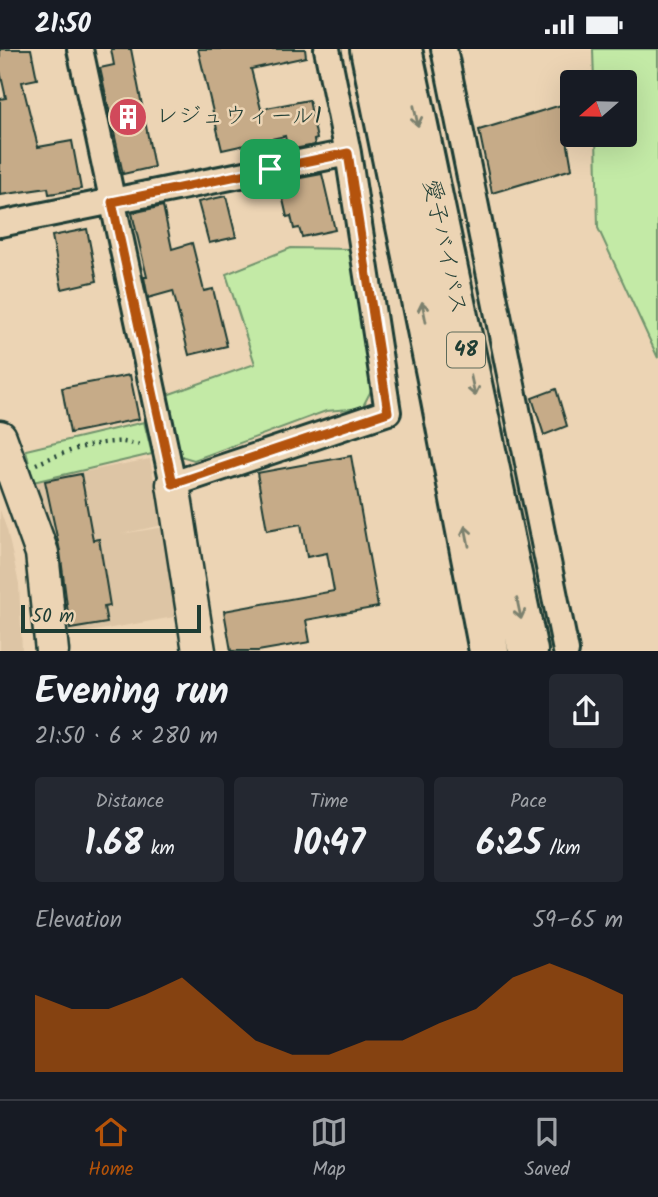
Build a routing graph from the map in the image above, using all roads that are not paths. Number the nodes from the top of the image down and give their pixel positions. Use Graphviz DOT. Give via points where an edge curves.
graph roads {
  1 [pos="80,49"];
  2 [pos="327,49"];
  3 [pos="370,49"];
  4 [pos="402,49"];
  5 [pos="444,49"];
  6 [pos="348,153"];
  7 [pos="112,202"];
  8 [pos="0,224"];
  9 [pos="0,437"];
  10 [pos="173,484"];
  11 [pos="52,651"];
  12 [pos="199,651"];
  13 [pos="489,651"];
  14 [pos="528,651"];
  15 [pos="566,651"];
  1 -- 7 [label="street"];
  2 -- 6 [label="street"];
  13 -- 3 [label="highway, 愛子バイパス / 48, one-way"];
  4 -- 14 [label="highway, 愛子バイパス / 48, one-way"];
  5 -- 15 [label="street"];
  6 -- 7 [label="street"];
  6 -- 10 [label="street" via="388,412"];
  7 -- 8 [label="street"];
  7 -- 10 [label="street"];
  9 -- 11 [label="street" via="42,553"];
  10 -- 12 [label="street"];
}
